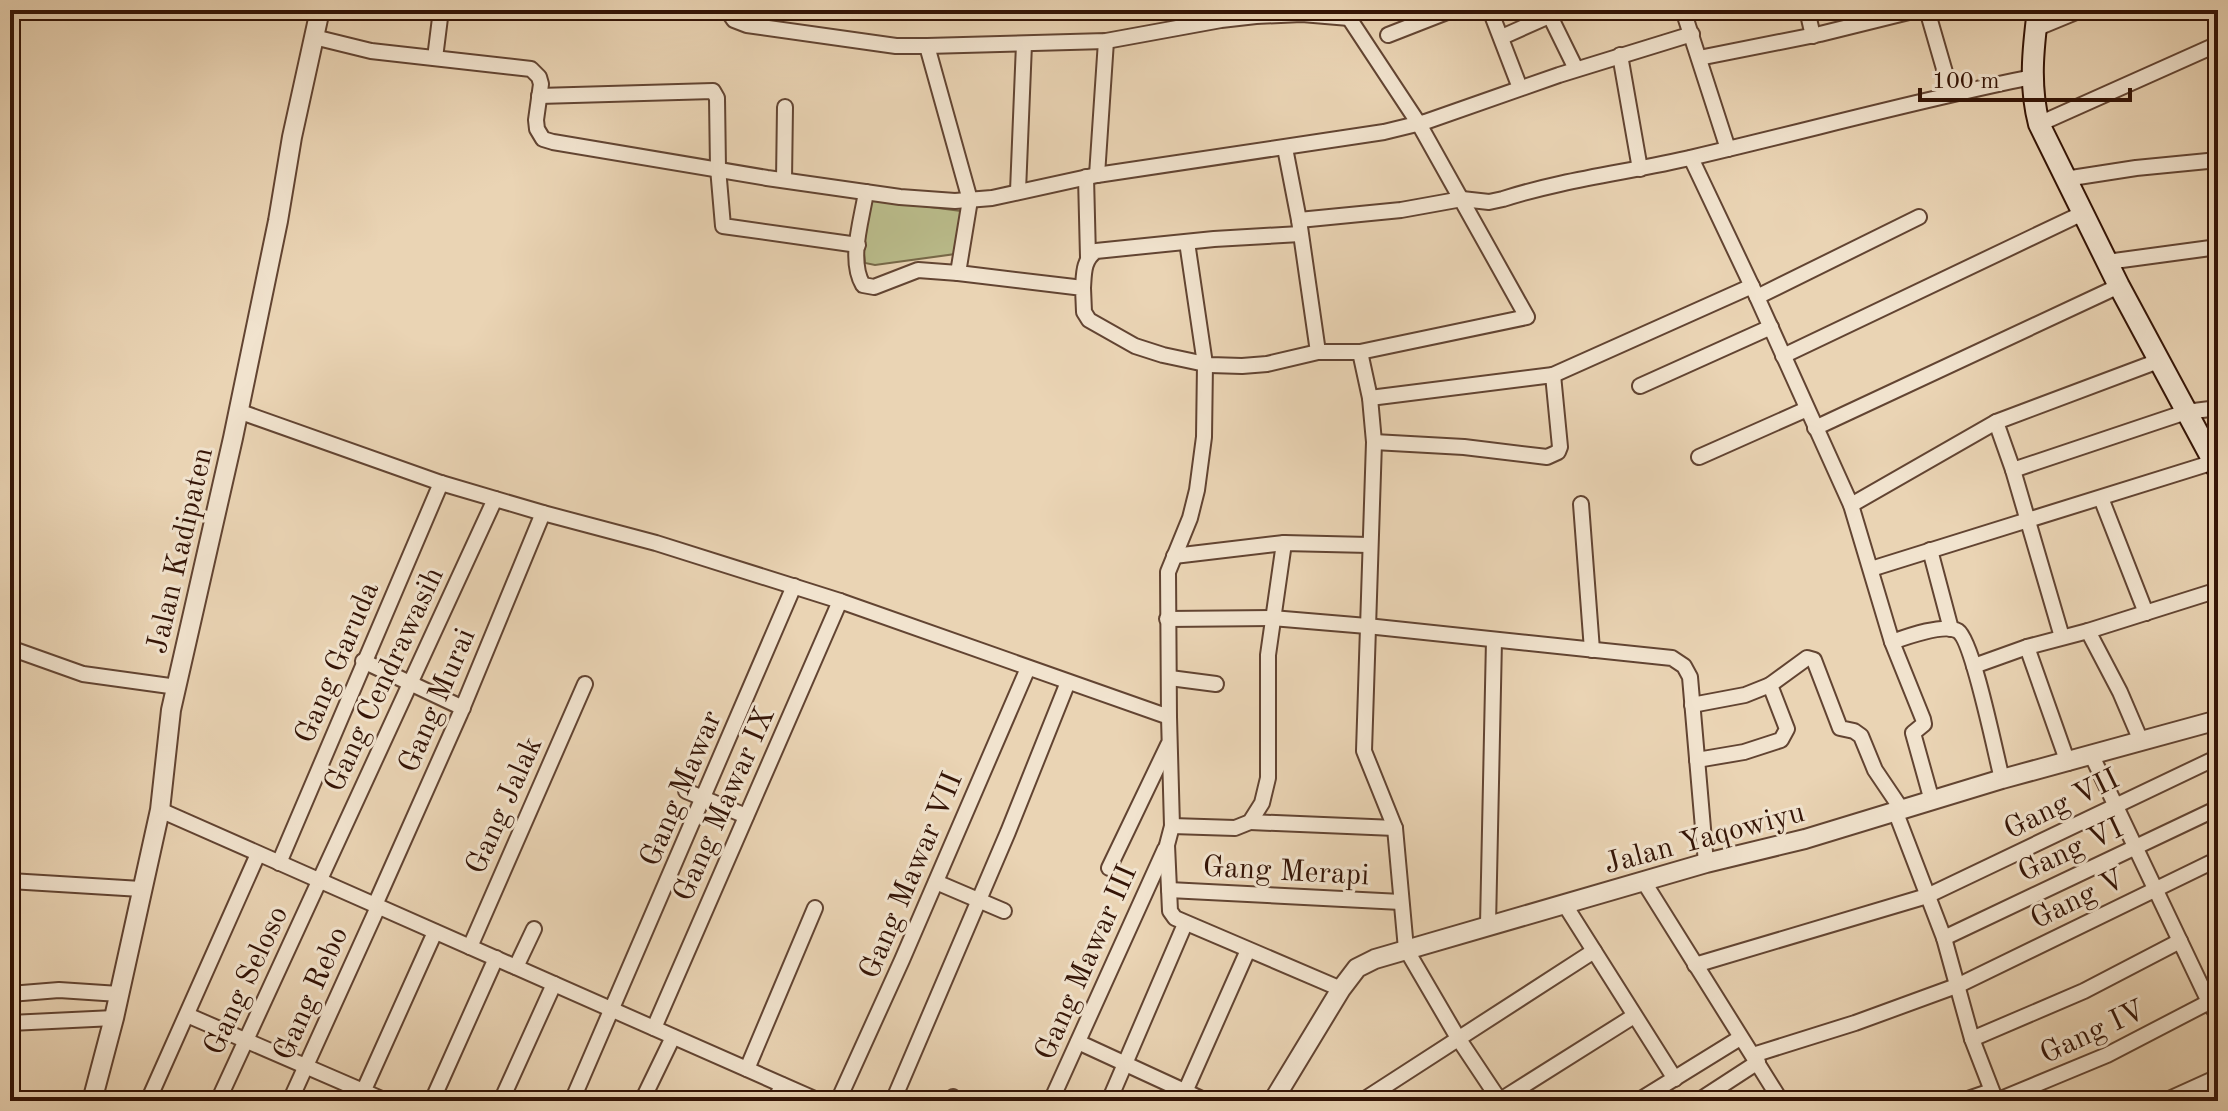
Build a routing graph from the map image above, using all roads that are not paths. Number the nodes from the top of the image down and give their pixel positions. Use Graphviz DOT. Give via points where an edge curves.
graph roads {
  1 [pos="320,10"];
  2 [pos="441,10"];
  3 [pos="727,10"];
  4 [pos="1452,10"];
  5 [pos="1490,10"];
  6 [pos="1683,10"];
  7 [pos="1807,10"];
  8 [pos="1917,10"];
  9 [pos="1927,10"];
  10 [pos="2081,10"];
  11 [pos="1548,13"];
  12 [pos="1352,14"];
  13 [pos="2037,19"];
  14 [pos="1692,34"];
  15 [pos="1388,35"];
  16 [pos="1813,36"];
  17 [pos="314,37"];
  18 [pos="1502,37"];
  19 [pos="1106,41"];
  20 [pos="1024,44"];
  21 [pos="2218,44"];
  22 [pos="927,46"];
  23 [pos="1620,55"];
  24 [pos="435,58"];
  25 [pos="1699,58"];
  26 [pos="1576,69"];
  27 [pos="2032,77"];
  28 [pos="1520,88"];
  29 [pos="1951,93"];
  30 [pos="539,96"];
  31 [pos="785,107"];
  32 [pos="1419,124"];
  33 [pos="2039,124"];
  34 [pos="1285,148"];
  35 [pos="1728,149"];
  36 [pos="1691,158"];
  37 [pos="2218,160"];
  38 [pos="718,168"];
  39 [pos="1640,169"];
  40 [pos="1091,176"];
  41 [pos="2065,179"];
  42 [pos="784,180"];
  43 [pos="1018,191"];
  44 [pos="866,192"];
  45 [pos="1462,199"];
  46 [pos="970,200"];
  47 [pos="2083,213"];
  48 [pos="1919,217"];
  49 [pos="1300,227"];
  50 [pos="1187,242"];
  51 [pos="858,245"];
  52 [pos="2218,247"];
  53 [pos="1088,257"];
  54 [pos="2107,262"];
  55 [pos="958,273"];
  56 [pos="2119,286"];
  57 [pos="1083,288"];
  58 [pos="1755,291"];
  59 [pos="1771,327"];
  60 [pos="1318,352"];
  61 [pos="1360,352"];
  62 [pos="1783,356"];
  63 [pos="2161,360"];
  64 [pos="1205,364"];
  65 [pos="1553,375"];
  66 [pos="1640,386"];
  67 [pos="1370,398"];
  68 [pos="2218,408"];
  69 [pos="1807,409"];
  70 [pos="238,411"];
  71 [pos="2186,412"];
  72 [pos="1996,422"];
  73 [pos="1815,428"];
  74 [pos="1374,442"];
  75 [pos="1699,457"];
  76 [pos="2216,466"];
  77 [pos="2013,470"];
  78 [pos="441,483"];
  79 [pos="2101,498"];
  80 [pos="495,499"];
  81 [pos="1581,504"];
  82 [pos="1851,505"];
  83 [pos="543,513"];
  84 [pos="2027,520"];
  85 [pos="1284,543"];
  86 [pos="1369,545"];
  87 [pos="1930,550"];
  88 [pos="1174,556"];
  89 [pos="1871,569"];
  90 [pos="794,586"];
  91 [pos="2218,590"];
  92 [pos="840,601"];
  93 [pos="2146,613"];
  94 [pos="1272,618"];
  95 [pos="1167,619"];
  96 [pos="1367,626"];
  97 [pos="1951,629"];
  98 [pos="2088,631"];
  99 [pos="2062,637"];
  100 [pos="1494,640"];
  101 [pos="1892,642"];
  102 [pos="2027,647"];
  103 [pos="10,648"];
  104 [pos="1592,650"];
  105 [pos="363,661"];
  106 [pos="1974,666"];
  107 [pos="1028,668"];
  108 [pos="1170,678"];
  109 [pos="1068,682"];
  110 [pos="409,684"];
  111 [pos="585,684"];
  112 [pos="1216,684"];
  113 [pos="1770,685"];
  114 [pos="177,687"];
  115 [pos="1692,705"];
  116 [pos="463,708"];
  117 [pos="1169,717"];
  118 [pos="2218,720"];
  119 [pos="1169,741"];
  120 [pos="2141,741"];
  121 [pos="2092,756"];
  122 [pos="2218,757"];
  123 [pos="1697,760"];
  124 [pos="2068,763"];
  125 [pos="2002,779"];
  126 [pos="686,791"];
  127 [pos="704,798"];
  128 [pos="1932,801"];
  129 [pos="2116,804"];
  130 [pos="2218,808"];
  131 [pos="160,810"];
  132 [pos="1899,811"];
  133 [pos="746,816"];
  134 [pos="1250,822"];
  135 [pos="1172,826"];
  136 [pos="1395,828"];
  137 [pos="1167,845"];
  138 [pos="2136,847"];
  139 [pos="258,854"];
  140 [pos="2218,859"];
  141 [pos="279,863"];
  142 [pos="1706,863"];
  143 [pos="1109,868"];
  144 [pos="10,881"];
  145 [pos="320,881"];
  146 [pos="936,882"];
  147 [pos="1644,882"];
  148 [pos="2156,888"];
  149 [pos="141,889"];
  150 [pos="1169,890"];
  151 [pos="1927,896"];
  152 [pos="978,901"];
  153 [pos="1401,902"];
  154 [pos="1565,905"];
  155 [pos="376,906"];
  156 [pos="815,908"];
  157 [pos="1004,911"];
  158 [pos="1185,924"];
  159 [pos="1488,925"];
  160 [pos="534,929"];
  161 [pos="435,932"];
  162 [pos="1944,938"];
  163 [pos="2180,941"];
  164 [pos="470,947"];
  165 [pos="1406,949"];
  166 [pos="1248,950"];
  167 [pos="1594,951"];
  168 [pos="496,958"];
  169 [pos="1695,965"];
  170 [pos="516,967"];
  171 [pos="554,984"];
  172 [pos="1959,985"];
  173 [pos="1341,989"];
  174 [pos="10,994"];
  175 [pos="119,994"];
  176 [pos="2209,1002"];
  177 [pos="613,1010"];
  178 [pos="187,1015"];
  179 [pos="1634,1016"];
  180 [pos="2218,1016"];
  181 [pos="114,1018"];
  182 [pos="10,1023"];
  183 [pos="654,1028"];
  184 [pos="673,1037"];
  185 [pos="1458,1038"];
  186 [pos="1740,1038"];
  187 [pos="1972,1039"];
  188 [pos="247,1040"];
  189 [pos="1078,1042"];
  190 [pos="1756,1058"];
  191 [pos="1126,1063"];
  192 [pos="305,1067"];
  193 [pos="747,1069"];
  194 [pos="2218,1077"];
  195 [pos="1675,1079"];
  196 [pos="782,1085"];
  197 [pos="361,1096"];
  198 [pos="1183,1096"];
  199 [pos="1994,1098"];
  200 [pos="92,1101"];
  201 [pos="148,1101"];
  202 [pos="218,1101"];
  203 [pos="290,1101"];
  204 [pos="386,1101"];
  205 [pos="432,1101"];
  206 [pos="501,1101"];
  207 [pos="572,1101"];
  208 [pos="642,1101"];
  209 [pos="775,1101"];
  210 [pos="818,1101"];
  211 [pos="838,1101"];
  212 [pos="893,1101"];
  213 [pos="1051,1101"];
  214 [pos="1109,1101"];
  215 [pos="1206,1101"];
  216 [pos="1273,1101"];
  217 [pos="1362,1101"];
  218 [pos="1499,1101"];
  219 [pos="1638,1101"];
  220 [pos="1698,1101"];
  221 [pos="1781,1101"];
  222 [pos="1962,1101"];
  223 [pos="2165,1101"];
  1 -- 17 [label="street, Jalan Kadipaten"];
  2 -- 24 [label="street"];
  3 -- 22 [label="street" via="747,25"];
  4 -- 15 [label="street"];
  5 -- 18 [label="street"];
  6 -- 14 [label="street"];
  7 -- 16 [label="street"];
  8 -- 16 [label="street"];
  9 -- 29 [label="street"];
  10 -- 13 [label="street"];
  11 -- 18 [label="street"];
  11 -- 26 [label="street"];
  12 -- 19 [label="street" via="1221,20"];
  12 -- 32 [label="street"];
  13 -- 27 [label="main road"];
  14 -- 23 [label="street"];
  14 -- 25 [label="street"];
  16 -- 25 [label="street"];
  17 -- 24 [label="street" via="371,51"];
  17 -- 70 [label="street, Jalan Kadipaten"];
  18 -- 28 [label="street"];
  19 -- 20 [label="street"];
  19 -- 40 [label="street"];
  20 -- 22 [label="street"];
  20 -- 43 [label="street"];
  21 -- 33 [label="street"];
  22 -- 46 [label="street"];
  23 -- 26 [label="street"];
  23 -- 39 [label="street"];
  24 -- 30 [label="street" via="531,69 539,77"];
  25 -- 35 [label="street"];
  26 -- 28 [label="street"];
  27 -- 29 [label="street"];
  27 -- 33 [label="main road"];
  28 -- 32 [label="street"];
  29 -- 35 [label="street"];
  30 -- 38 [label="street" via="536,120 543,139"];
  30 -- 38 [label="street" via="713,91"];
  31 -- 42 [label="street"];
  32 -- 34 [label="street"];
  32 -- 45 [label="street"];
  33 -- 41 [label="main road"];
  34 -- 40 [label="street"];
  34 -- 49 [label="street"];
  35 -- 36 [label="street"];
  36 -- 39 [label="street"];
  36 -- 58 [label="street"];
  37 -- 41 [label="street"];
  38 -- 42 [label="street"];
  38 -- 51 [label="street" via="727,228"];
  39 -- 45 [label="street" via="1489,202"];
  40 -- 43 [label="street"];
  40 -- 53 [label="street"];
  41 -- 47 [label="main road"];
  42 -- 44 [label="street"];
  43 -- 46 [label="street"];
  44 -- 46 [label="street"];
  44 -- 51 [label="street"];
  45 -- 49 [label="street"];
  45 -- 61 [label="street" via="1527,317"];
  46 -- 55 [label="street"];
  47 -- 54 [label="main road"];
  47 -- 62 [label="street"];
  48 -- 58 [label="street"];
  49 -- 50 [label="street"];
  49 -- 60 [label="street"];
  50 -- 53 [label="street" via="1099,251"];
  50 -- 64 [label="street"];
  51 -- 55 [label="street" via="858,273 867,287 918,270"];
  52 -- 54 [label="street"];
  53 -- 57 [label="street"];
  54 -- 56 [label="main road"];
  55 -- 57 [label="street"];
  56 -- 63 [label="main road"];
  56 -- 73 [label="street"];
  57 -- 64 [label="street" via="1089,320 1135,346"];
  58 -- 59 [label="street"];
  58 -- 65 [label="street"];
  59 -- 62 [label="street"];
  59 -- 66 [label="street"];
  60 -- 61 [label="street"];
  60 -- 64 [label="street" via="1254,366"];
  61 -- 67 [label="street"];
  62 -- 69 [label="street"];
  63 -- 71 [label="main road"];
  63 -- 72 [label="street"];
  64 -- 88 [label="street" via="1201,469 1190,518"];
  65 -- 67 [label="street"];
  65 -- 74 [label="street" via="1560,447 1553,455"];
  67 -- 74 [label="street"];
  68 -- 71 [label="street"];
  69 -- 73 [label="street"];
  69 -- 75 [label="street"];
  70 -- 78 [label="street"];
  70 -- 114 [label="street, Jalan Kadipaten"];
  71 -- 76 [label="main road"];
  71 -- 77 [label="street"];
  72 -- 77 [label="street"];
  72 -- 82 [label="street"];
  73 -- 82 [label="street"];
  74 -- 86 [label="street"];
  76 -- 79 [label="street"];
  77 -- 84 [label="street"];
  78 -- 80 [label="street"];
  78 -- 105 [label="street, Gang Garuda"];
  79 -- 84 [label="street"];
  79 -- 93 [label="street"];
  80 -- 83 [label="street"];
  80 -- 110 [label="street, Gang Cendrawasih"];
  81 -- 104 [label="street"];
  82 -- 89 [label="street"];
  83 -- 90 [label="street"];
  83 -- 116 [label="street, Gang Murai"];
  84 -- 87 [label="street"];
  84 -- 99 [label="street"];
  85 -- 86 [label="street"];
  85 -- 88 [label="street"];
  85 -- 94 [label="street"];
  86 -- 96 [label="street"];
  87 -- 89 [label="street"];
  87 -- 97 [label="street"];
  88 -- 95 [label="street" via="1168,572"];
  89 -- 101 [label="street"];
  90 -- 92 [label="street"];
  90 -- 127 [label="street, Gang Mawar"];
  91 -- 93 [label="street"];
  92 -- 107 [label="street"];
  92 -- 133 [label="street, Gang Mawar IX"];
  93 -- 98 [label="street"];
  94 -- 95 [label="street"];
  94 -- 96 [label="street"];
  94 -- 134 [label="street" via="1268,778"];
  95 -- 108 [label="street"];
  96 -- 100 [label="street"];
  96 -- 136 [label="street" via="1364,751"];
  97 -- 101 [label="street"];
  97 -- 106 [label="street" via="1963,636"];
  98 -- 99 [label="street"];
  98 -- 120 [label="street"];
  99 -- 102 [label="street"];
  100 -- 104 [label="street"];
  100 -- 159 [label="street"];
  101 -- 128 [label="street" via="1923,719 1913,733"];
  102 -- 106 [label="street"];
  102 -- 124 [label="street"];
  103 -- 114 [label="street" via="83,674"];
  104 -- 115 [label="street" via="1672,658 1690,677"];
  105 -- 110 [label="street"];
  105 -- 141 [label="street, Gang Garuda"];
  106 -- 125 [label="street"];
  107 -- 109 [label="street"];
  107 -- 146 [label="street, Gang Mawar VII"];
  108 -- 112 [label="street"];
  108 -- 117 [label="street"];
  109 -- 117 [label="street"];
  109 -- 152 [label="street"];
  110 -- 116 [label="street"];
  110 -- 145 [label="street, Gang Cendrawasih"];
  111 -- 164 [label="street, Gang Jalak"];
  113 -- 115 [label="street"];
  113 -- 123 [label="street" via="1787,729 1784,737 1744,752"];
  113 -- 132 [label="street" via="1807,658 1814,660 1840,728 1861,736"];
  114 -- 131 [label="street, Jalan Kadipaten"];
  115 -- 123 [label="street"];
  116 -- 155 [label="street, Gang Murai"];
  117 -- 119 [label="street"];
  118 -- 120 [label="street, Jalan Yaqowiyu"];
  119 -- 135 [label="street"];
  119 -- 143 [label="street"];
  120 -- 121 [label="street, Jalan Yaqowiyu"];
  121 -- 124 [label="street, Jalan Yaqowiyu"];
  121 -- 129 [label="street"];
  122 -- 129 [label="street, Gang VII"];
  123 -- 142 [label="street"];
  124 -- 125 [label="street, Jalan Yaqowiyu"];
  125 -- 128 [label="street, Jalan Yaqowiyu"];
  126 -- 127 [label="street"];
  127 -- 133 [label="street"];
  127 -- 177 [label="street, Gang Mawar"];
  128 -- 132 [label="street, Jalan Yaqowiyu"];
  129 -- 138 [label="street"];
  129 -- 151 [label="street, Gang VII"];
  130 -- 138 [label="street, Gang VI"];
  131 -- 139 [label="street"];
  131 -- 149 [label="street, Jalan Kadipaten"];
  132 -- 142 [label="street, Jalan Yaqowiyu"];
  132 -- 151 [label="street"];
  133 -- 183 [label="street, Gang Mawar IX"];
  134 -- 135 [label="street" via="1228,830"];
  134 -- 136 [label="street"];
  135 -- 137 [label="street"];
  136 -- 153 [label="street"];
  137 -- 150 [label="street"];
  137 -- 189 [label="street, Gang Mawar III"];
  138 -- 148 [label="street"];
  138 -- 162 [label="street, Gang VI"];
  139 -- 141 [label="street"];
  139 -- 178 [label="street"];
  140 -- 148 [label="street, Gang V"];
  141 -- 145 [label="street"];
  142 -- 147 [label="street, Jalan Yaqowiyu"];
  144 -- 149 [label="street"];
  145 -- 155 [label="street"];
  145 -- 188 [label="street, Gang Seloso"];
  146 -- 152 [label="street"];
  146 -- 211 [label="street, Gang Mawar VII"];
  147 -- 154 [label="street, Jalan Yaqowiyu"];
  147 -- 169 [label="street"];
  148 -- 163 [label="street"];
  148 -- 172 [label="street, Gang V"];
  149 -- 175 [label="street, Jalan Kadipaten"];
  150 -- 153 [label="street, Gang Merapi"];
  150 -- 158 [label="street" via="1170,911"];
  151 -- 162 [label="street"];
  151 -- 169 [label="street, Gang VII"];
  152 -- 157 [label="street"];
  152 -- 212 [label="street"];
  153 -- 165 [label="street"];
  154 -- 159 [label="street, Jalan Yaqowiyu"];
  154 -- 167 [label="street"];
  155 -- 161 [label="street"];
  155 -- 192 [label="street, Gang Rebo"];
  156 -- 193 [label="street"];
  158 -- 166 [label="street"];
  158 -- 191 [label="street"];
  159 -- 165 [label="street, Jalan Yaqowiyu"];
  160 -- 170 [label="street"];
  161 -- 164 [label="street"];
  161 -- 197 [label="street"];
  162 -- 172 [label="street"];
  163 -- 176 [label="street"];
  163 -- 187 [label="street" via="2084,991"];
  164 -- 168 [label="street"];
  165 -- 173 [label="street, Jalan Yaqowiyu" via="1365,963"];
  165 -- 185 [label="street"];
  166 -- 173 [label="street"];
  166 -- 198 [label="street"];
  167 -- 179 [label="street"];
  167 -- 185 [label="street"];
  168 -- 170 [label="street"];
  168 -- 205 [label="street"];
  169 -- 186 [label="street"];
  170 -- 171 [label="street"];
  171 -- 177 [label="street"];
  171 -- 206 [label="street"];
  172 -- 187 [label="street"];
  172 -- 190 [label="street, Gang V"];
  173 -- 216 [label="street, Jalan Yaqowiyu"];
  174 -- 175 [label="street"];
  175 -- 181 [label="street, Jalan Kadipaten"];
  176 -- 180 [label="street"];
  176 -- 199 [label="street, Gang IV" via="2107,1055"];
  177 -- 183 [label="street"];
  177 -- 207 [label="street, Gang Mawar"];
  178 -- 188 [label="street"];
  178 -- 201 [label="street"];
  179 -- 195 [label="street"];
  179 -- 218 [label="street"];
  181 -- 182 [label="street"];
  181 -- 200 [label="street, Jalan Kadipaten"];
  183 -- 184 [label="street"];
  184 -- 193 [label="street"];
  184 -- 208 [label="street"];
  185 -- 217 [label="street"];
  185 -- 218 [label="street"];
  186 -- 190 [label="street"];
  186 -- 195 [label="street"];
  187 -- 199 [label="street"];
  188 -- 192 [label="street"];
  188 -- 202 [label="street, Gang Seloso"];
  189 -- 191 [label="street"];
  189 -- 213 [label="street, Gang Mawar III"];
  190 -- 220 [label="street, Gang V"];
  190 -- 221 [label="street"];
  191 -- 198 [label="street"];
  191 -- 214 [label="street"];
  192 -- 197 [label="street"];
  192 -- 203 [label="street, Gang Rebo"];
  193 -- 196 [label="street"];
  194 -- 223 [label="street"];
  195 -- 219 [label="street"];
  196 -- 209 [label="street"];
  196 -- 210 [label="street"];
  197 -- 204 [label="street"];
  198 -- 215 [label="street"];
  199 -- 222 [label="street, Gang IV"];
}
